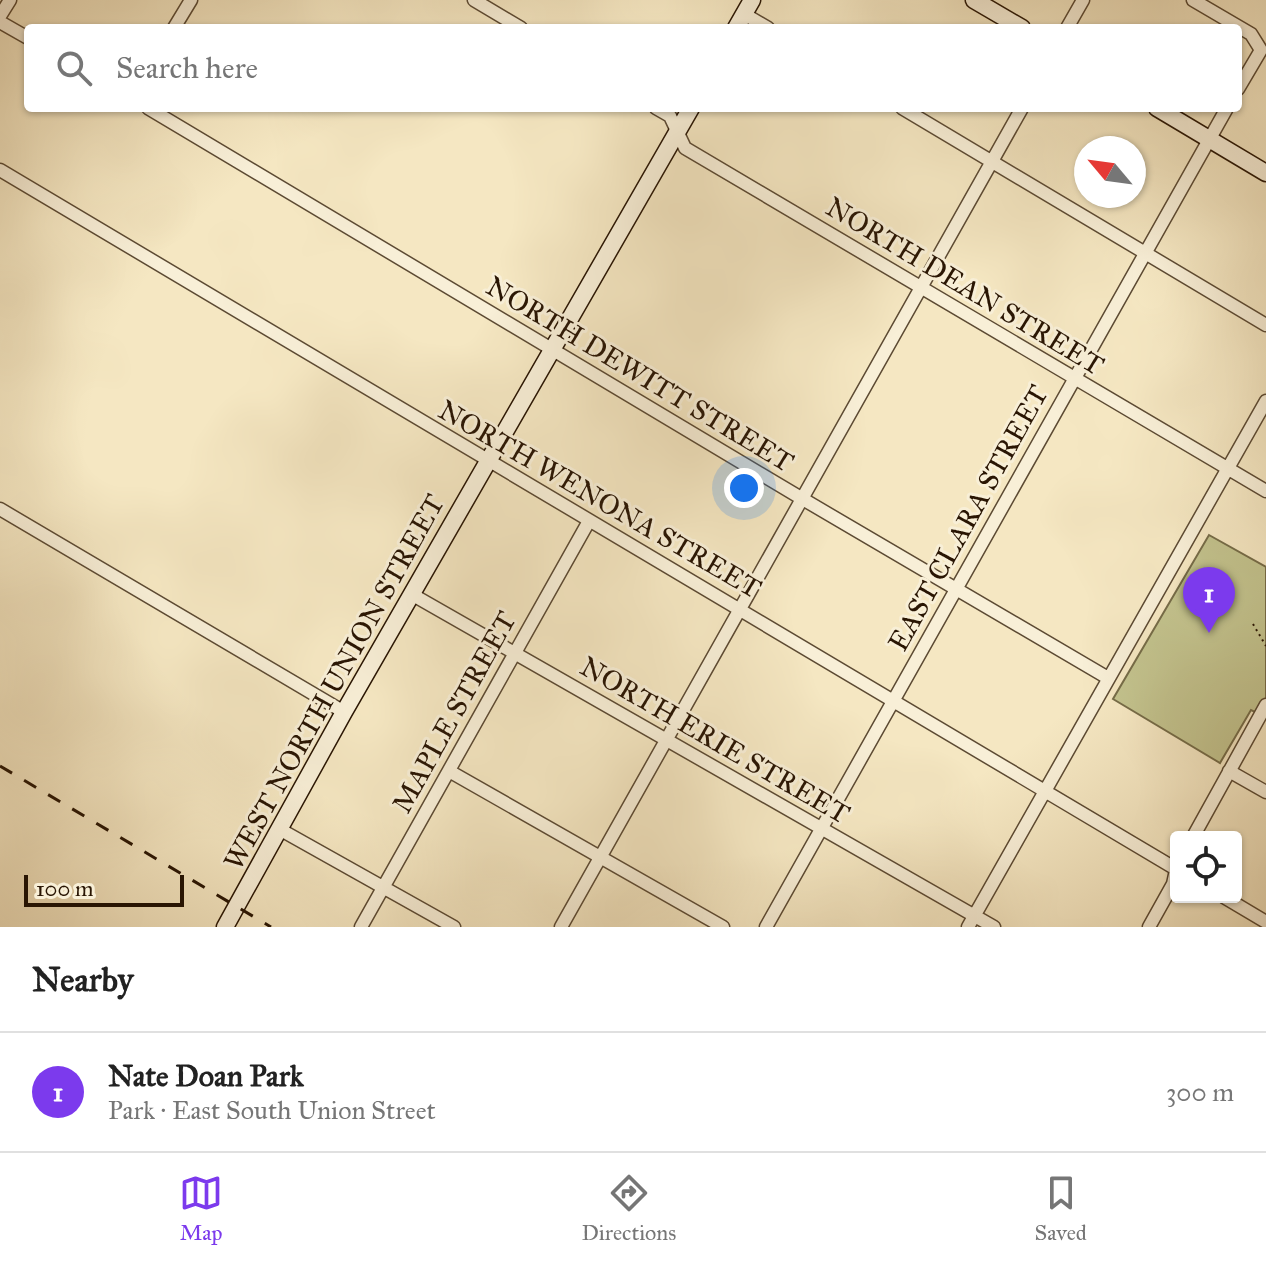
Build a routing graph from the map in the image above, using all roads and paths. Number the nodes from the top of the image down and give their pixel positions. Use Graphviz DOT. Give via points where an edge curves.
graph roads {
  1 [pos="10,0"];
  2 [pos="191,0"];
  3 [pos="474,0"];
  4 [pos="974,0"];
  5 [pos="1083,0"];
  6 [pos="1193,0"];
  7 [pos="0,19"];
  8 [pos="176,24"];
  9 [pos="514,24"];
  10 [pos="1015,24"];
  11 [pos="1069,24"];
  12 [pos="1234,24"];
  13 [pos="1242,29"];
  14 [pos="24,35"];
  15 [pos="1242,82"];
  16 [pos="155,112"];
  17 [pos="663,112"];
  18 [pos="689,112"];
  19 [pos="909,112"];
  20 [pos="1020,112"];
  21 [pos="1164,112"];
  22 [pos="1225,112"];
  23 [pos="678,132"];
  24 [pos="1209,139"];
  25 [pos="991,161"];
  26 [pos="0,170"];
  27 [pos="1266,173"];
  28 [pos="1144,252"];
  29 [pos="919,288"];
  30 [pos="1266,325"];
  31 [pos="554,350"];
  32 [pos="1074,379"];
  33 [pos="1266,401"];
  34 [pos="488,462"];
  35 [pos="1227,469"];
  36 [pos="1266,491"];
  37 [pos="801,498"];
  38 [pos="0,509"];
  39 [pos="589,521"];
  40 [pos="955,589"];
  41 [pos="413,595"];
  42 [pos="741,609"];
  43 [pos="1253,624"];
  44 [pos="1266,646"];
  45 [pos="515,654"];
  46 [pos="1108,678"];
  47 [pos="893,701"];
  48 [pos="1266,705"];
  49 [pos="344,712"];
  50 [pos="668,740"];
  51 [pos="449,771"];
  52 [pos="1229,771"];
  53 [pos="1045,791"];
  54 [pos="1266,792"];
  55 [pos="823,829"];
  56 [pos="281,830"];
  57 [pos="1196,831"];
  58 [pos="600,856"];
  59 [pos="1170,866"];
  60 [pos="383,887"];
  61 [pos="1170,889"];
  62 [pos="1234,903"];
  63 [pos="971,922"];
  64 [pos="1266,922"];
  65 [pos="225,927"];
  66 [pos="361,927"];
  67 [pos="454,927"];
  68 [pos="561,927"];
  69 [pos="723,927"];
  70 [pos="766,927"];
  71 [pos="994,927"];
  72 [pos="1149,927"];
  1 -- 7 [label="street"];
  2 -- 8 [label="street"];
  3 -- 9 [label="street"];
  4 -- 10 [label="street"];
  5 -- 11 [label="street"];
  6 -- 12 [label="street"];
  7 -- 14 [label="street"];
  13 -- 15 [label="street" via="1261,50"];
  16 -- 31 [label="street, NORTH DEWITT STREET"];
  17 -- 23 [label="street, NORTH DEAN STREET"];
  18 -- 23 [label="street, WEST NORTH UNION STREET"];
  19 -- 25 [label="street"];
  20 -- 25 [label="street"];
  21 -- 24 [label="street"];
  22 -- 24 [label="street, EAST CLARA STREET"];
  23 -- 29 [label="street, NORTH DEAN STREET" via="685,148"];
  23 -- 31 [label="street, WEST NORTH UNION STREET"];
  24 -- 27 [label="street"];
  24 -- 28 [label="street, EAST CLARA STREET"];
  25 -- 28 [label="street"];
  25 -- 29 [label="street"];
  26 -- 34 [label="street, NORTH WENONA STREET"];
  28 -- 30 [label="street"];
  28 -- 32 [label="street, EAST CLARA STREET"];
  29 -- 32 [label="street, NORTH DEAN STREET"];
  29 -- 37 [label="street"];
  31 -- 34 [label="street, WEST NORTH UNION STREET"];
  31 -- 37 [label="street, NORTH DEWITT STREET"];
  32 -- 35 [label="street, NORTH DEAN STREET"];
  32 -- 40 [label="street, EAST CLARA STREET"];
  33 -- 35 [label="street"];
  34 -- 39 [label="street, NORTH WENONA STREET"];
  34 -- 41 [label="street, WEST NORTH UNION STREET"];
  35 -- 36 [label="street, NORTH DEAN STREET"];
  35 -- 46 [label="street"];
  37 -- 40 [label="street, NORTH DEWITT STREET"];
  37 -- 42 [label="street"];
  38 -- 49 [label="street"];
  39 -- 42 [label="street, NORTH WENONA STREET"];
  39 -- 45 [label="street, MAPLE STREET"];
  40 -- 46 [label="street, NORTH DEWITT STREET"];
  40 -- 47 [label="street, EAST CLARA STREET"];
  41 -- 45 [label="street, NORTH ERIE STREET"];
  41 -- 49 [label="street, WEST NORTH UNION STREET"];
  42 -- 47 [label="street, NORTH WENONA STREET"];
  42 -- 50 [label="street"];
  43 -- 44 [label="path"];
  45 -- 50 [label="street, NORTH ERIE STREET"];
  45 -- 51 [label="street, MAPLE STREET"];
  46 -- 53 [label="street"];
  47 -- 53 [label="street, NORTH WENONA STREET"];
  47 -- 55 [label="street, EAST CLARA STREET"];
  48 -- 52 [label="street"];
  49 -- 56 [label="street, WEST NORTH UNION STREET"];
  50 -- 55 [label="street, NORTH ERIE STREET"];
  50 -- 58 [label="street"];
  51 -- 58 [label="street"];
  51 -- 60 [label="street, MAPLE STREET"];
  52 -- 54 [label="street"];
  52 -- 57 [label="street"];
  53 -- 59 [label="street, NORTH WENONA STREET"];
  53 -- 63 [label="street"];
  55 -- 63 [label="street, NORTH ERIE STREET"];
  55 -- 70 [label="street, EAST CLARA STREET"];
  56 -- 60 [label="street"];
  56 -- 65 [label="street, WEST NORTH UNION STREET"];
  58 -- 68 [label="street"];
  58 -- 69 [label="street"];
  60 -- 66 [label="street, MAPLE STREET"];
  60 -- 67 [label="street"];
  61 -- 72 [label="street"];
  62 -- 64 [label="street"];
  63 -- 71 [label="street, NORTH ERIE STREET"];
}
